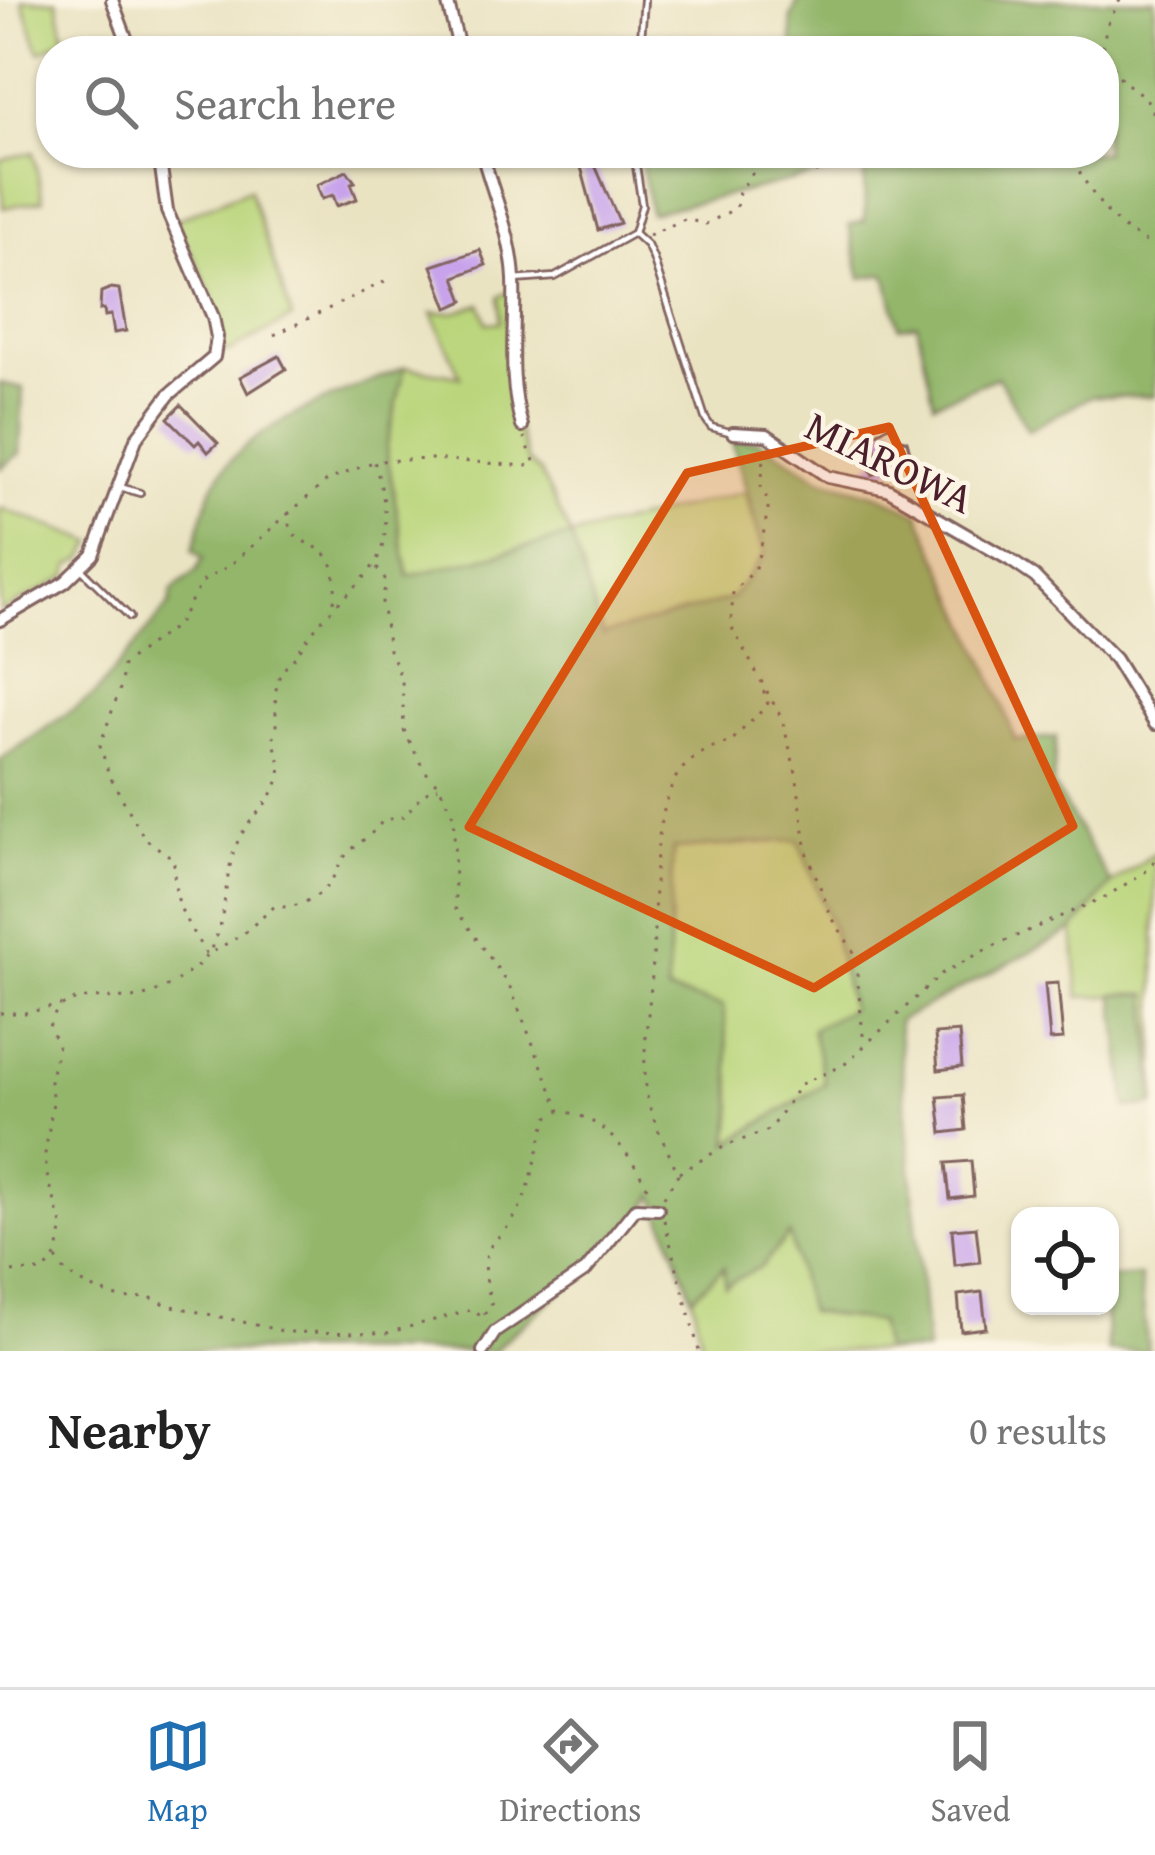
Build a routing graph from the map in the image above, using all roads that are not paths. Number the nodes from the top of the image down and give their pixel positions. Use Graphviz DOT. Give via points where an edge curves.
graph roads {
  1 [pos="112,0"];
  2 [pos="448,0"];
  3 [pos="644,0"];
  4 [pos="125,36"];
  5 [pos="456,36"];
  6 [pos="641,36"];
  7 [pos="161,168"];
  8 [pos="487,168"];
  9 [pos="636,168"];
  10 [pos="634,233"];
  11 [pos="514,280"];
  12 [pos="521,426"];
  13 [pos="733,433"];
  14 [pos="120,487"];
  15 [pos="140,493"];
  16 [pos="80,568"];
  17 [pos="130,617"];
  18 [pos="0,620"];
  19 [pos="1155,724"];
  20 [pos="658,1210"];
  21 [pos="483,1351"];
  1 -- 4 [label="street"];
  2 -- 5 [label="street"];
  3 -- 6 [label="lane"];
  7 -- 14 [label="street" via="167,211 217,337 214,357 169,395 136,439"];
  8 -- 11 [label="street"];
  9 -- 10 [label="lane" via="642,205"];
  10 -- 11 [label="lane" via="554,277"];
  10 -- 13 [label="lane" via="653,258 705,418"];
  11 -- 12 [label="street" via="511,375"];
  13 -- 19 [label="street, MIAROWA" via="766,435 828,477 887,489 1035,577 1115,659"];
  14 -- 15 [label="lane"];
  14 -- 16 [label="street"];
  16 -- 17 [label="lane"];
  16 -- 18 [label="street"];
  20 -- 21 [label="street" via="636,1208 586,1270 495,1332"];
}
